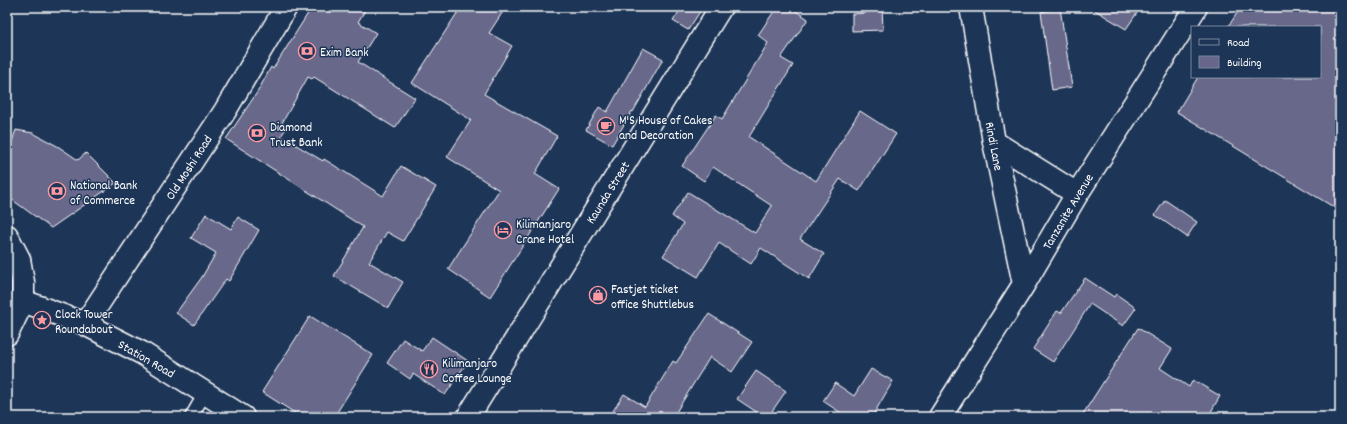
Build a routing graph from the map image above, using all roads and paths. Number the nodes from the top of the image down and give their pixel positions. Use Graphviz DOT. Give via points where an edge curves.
graph roads {
  1 [pos="286,7"];
  2 [pos="721,7"];
  3 [pos="971,7"];
  4 [pos="1196,7"];
  5 [pos="994,142"];
  6 [pos="1077,194"];
  7 [pos="7,236"];
  8 [pos="1024,284"];
  9 [pos="23,301"];
  10 [pos="85,324"];
  11 [pos="7,334"];
  12 [pos="205,393"];
  13 [pos="191,417"];
  14 [pos="243,417"];
  15 [pos="468,417"];
  16 [pos="940,417"];
  1 -- 10 [label="street, Old Moshi Road" via="225,111"];
  2 -- 15 [label="street, Kaunda Street"];
  3 -- 5 [label="street, Rindi Lane"];
  4 -- 6 [label="street, Tanzanite Avenue"];
  5 -- 6 [label="street"];
  5 -- 8 [label="street, Rindi Lane"];
  6 -- 8 [label="street, Tanzanite Avenue"];
  7 -- 9 [label="street" via="19,259"];
  8 -- 16 [label="street, Tanzanite Avenue"];
  9 -- 10 [label="street, Station Road"];
  9 -- 11 [label="street"];
  10 -- 12 [label="street, Station Road" via="142,353"];
  12 -- 13 [label="lane"];
  12 -- 14 [label="street, Station Road"];
}
